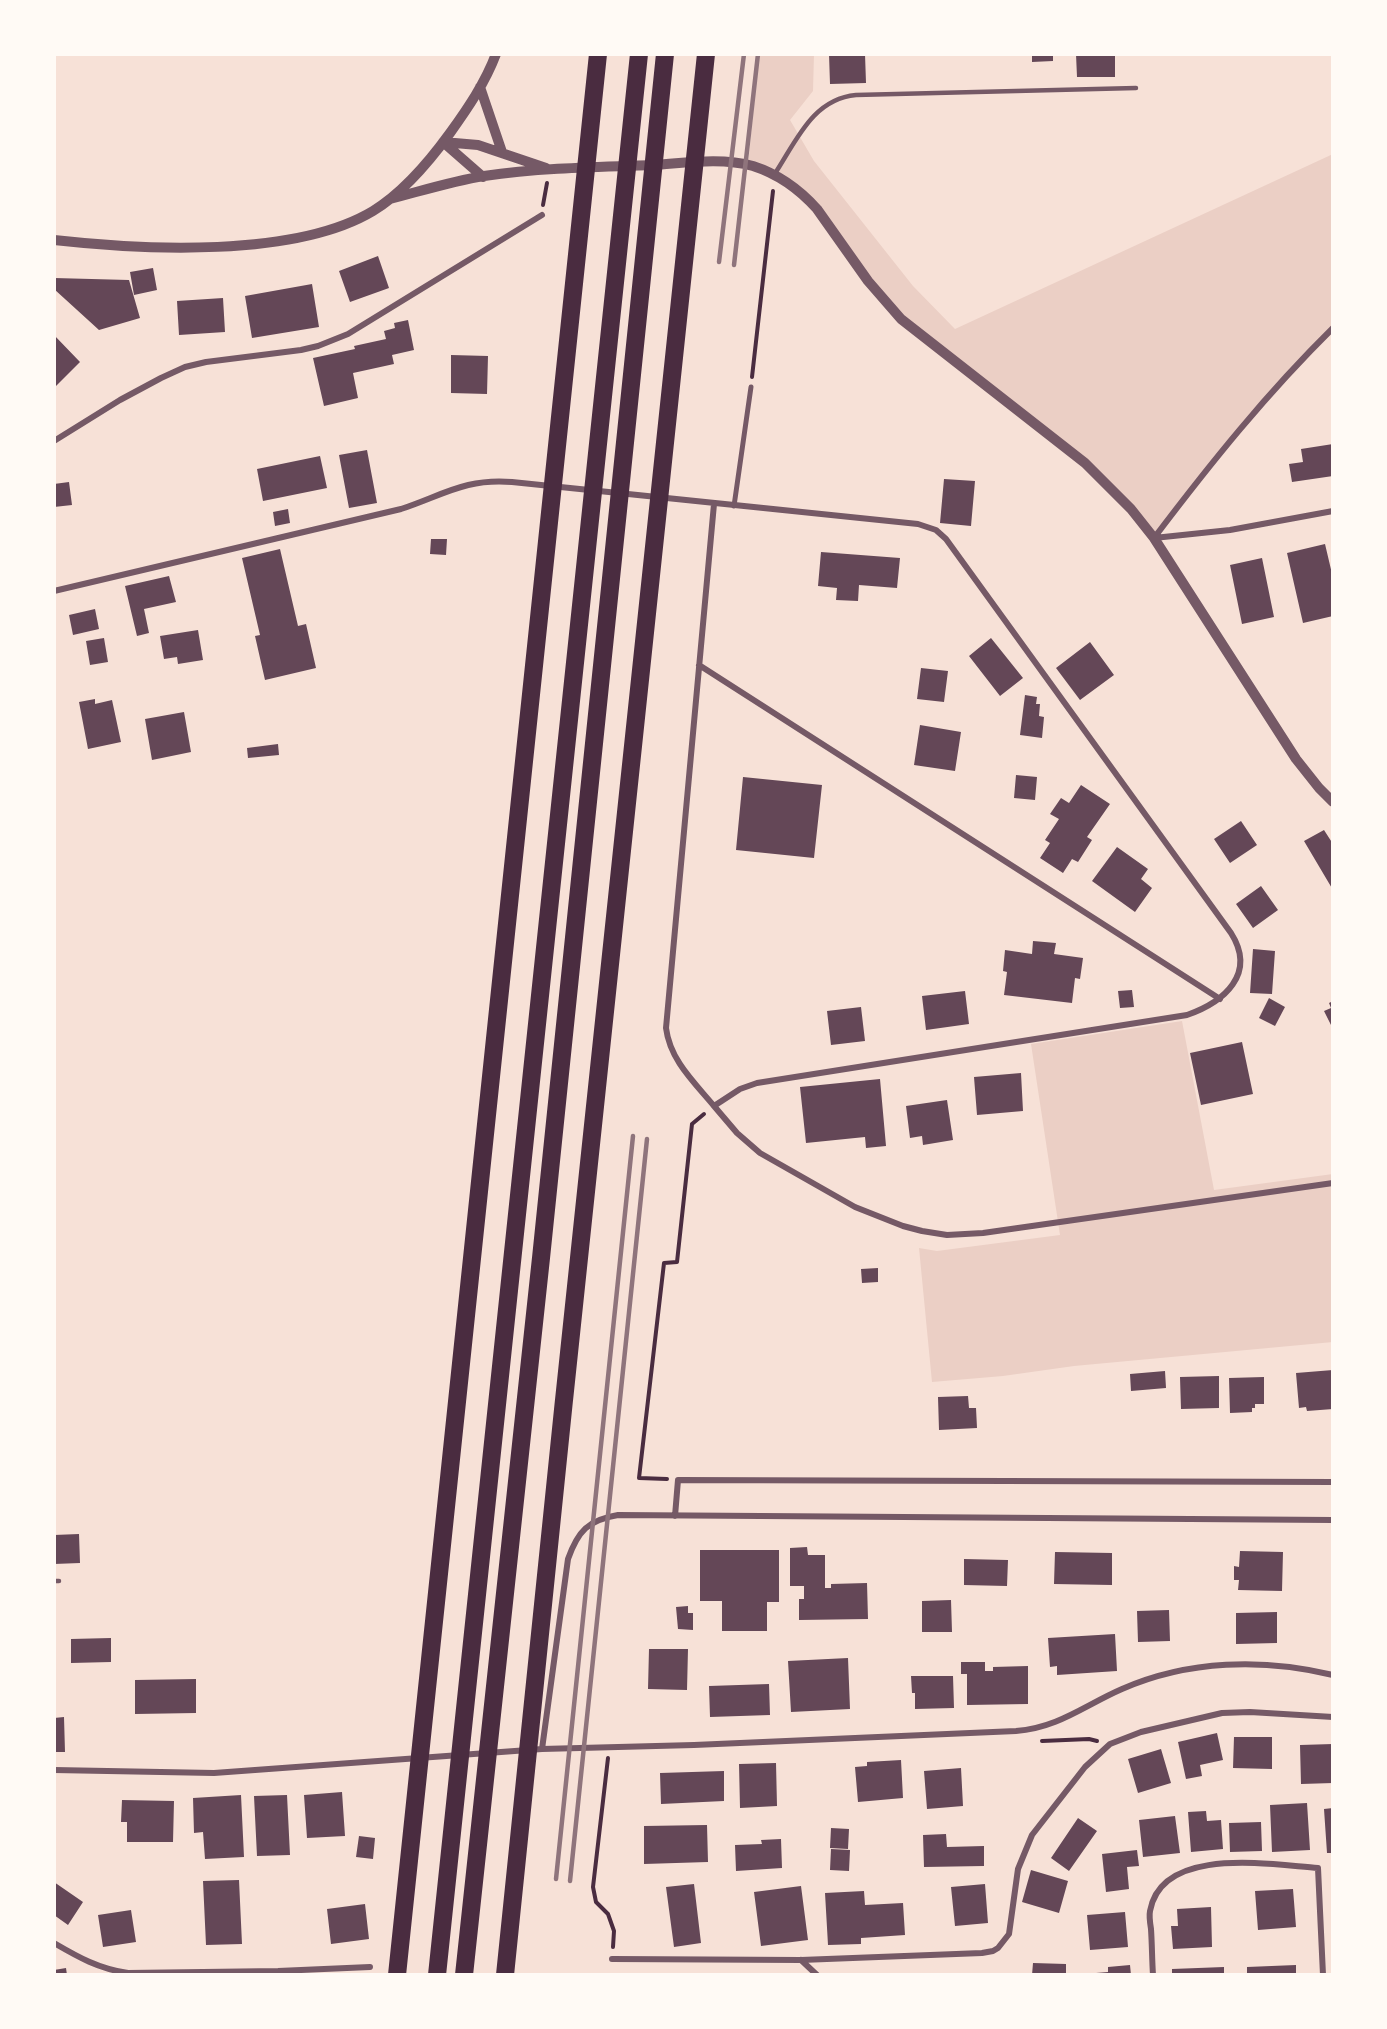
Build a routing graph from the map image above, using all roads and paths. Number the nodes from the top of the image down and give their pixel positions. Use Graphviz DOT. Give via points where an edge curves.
graph roads {
  1 [pos="496,54"];
  2 [pos="598,54"];
  3 [pos="639,54"];
  4 [pos="665,54"];
  5 [pos="706,54"];
  6 [pos="480,87"];
  7 [pos="1136,88"];
  8 [pos="443,142"];
  9 [pos="502,152"];
  10 [pos="550,170"];
  11 [pos="774,175"];
  12 [pos="483,177"];
  13 [pos="390,199"];
  14 [pos="542,215"];
  15 [pos="54,240"];
  16 [pos="1333,328"];
  17 [pos="751,387"];
  18 [pos="54,441"];
  19 [pos="714,504"];
  20 [pos="734,506"];
  21 [pos="1333,511"];
  22 [pos="1154,538"];
  23 [pos="54,591"];
  24 [pos="699,665"];
  25 [pos="1333,802"];
  26 [pos="1220,999"];
  27 [pos="714,1106"];
  28 [pos="692,1124"];
  29 [pos="1333,1183"];
  30 [pos="678,1480"];
  31 [pos="1333,1482"];
  32 [pos="675,1516"];
  33 [pos="1333,1520"];
  34 [pos="1333,1675"];
  35 [pos="1333,1717"];
  36 [pos="1039,1728"];
  37 [pos="1110,1744"];
  38 [pos="609,1748"];
  39 [pos="542,1749"];
  40 [pos="54,1770"];
  41 [pos="54,1943"];
  42 [pos="612,1959"];
  43 [pos="801,1960"];
  44 [pos="370,1967"];
  45 [pos="397,1975"];
  46 [pos="438,1975"];
  47 [pos="464,1975"];
  48 [pos="505,1975"];
  49 [pos="817,1975"];
  50 [pos="1153,1975"];
  51 [pos="1323,1975"];
  1 -- 6 [label="street"];
  2 -- 45 [label="highway"];
  3 -- 46 [label="highway"];
  4 -- 47 [label="highway"];
  5 -- 48 [label="highway"];
  6 -- 8 [label="street"];
  6 -- 9 [label="street"];
  7 -- 11 [label="lane" via="842,97 814,114"];
  8 -- 9 [label="street"];
  8 -- 12 [label="street"];
  8 -- 13 [label="street"];
  9 -- 10 [label="street"];
  10 -- 11 [label="street" via="717,162 748,165"];
  10 -- 12 [label="street"];
  10 -- 14 [label="path"];
  11 -- 17 [label="path"];
  11 -- 22 [label="street" via="813,204 901,319 1085,463 1122,498"];
  12 -- 13 [label="street"];
  13 -- 15 [label="street" via="342,225 268,242 147,247"];
  14 -- 18 [label="street" via="348,334 302,350 185,367 120,400"];
  16 -- 22 [label="street" via="1246,421"];
  17 -- 20 [label="street"];
  19 -- 20 [label="street"];
  19 -- 23 [label="street" via="512,482 474,483 401,509"];
  19 -- 24 [label="street"];
  20 -- 26 [label="street" via="918,524 936,530 946,539 1234,937 1239,972"];
  21 -- 22 [label="street" via="1230,530"];
  22 -- 25 [label="street" via="1296,759"];
  24 -- 26 [label="street"];
  24 -- 27 [label="street" via="666,1028 678,1061"];
  26 -- 27 [label="street" via="1177,1017 753,1084"];
  27 -- 29 [label="street" via="760,1153 848,1203 903,1226 947,1234 982,1233"];
  28 -- 30 [label="path" via="677,1262 664,1263 639,1478"];
  30 -- 31 [label="street"];
  30 -- 32 [label="street"];
  32 -- 33 [label="street"];
  32 -- 39 [label="street" via="601,1518 574,1541 568,1559"];
  34 -- 36 [label="street" via="1276,1666 1197,1667 1137,1682"];
  35 -- 37 [label="street" via="1222,1713 1141,1732"];
  36 -- 37 [label="path" via="1039,1741 1089,1739"];
  36 -- 38 [label="street"];
  37 -- 43 [label="street" via="1085,1767 1032,1834 1018,1869 1011,1927 998,1948 982,1953"];
  38 -- 39 [label="street"];
  38 -- 42 [label="path" via="593,1887 596,1902 608,1914 614,1931"];
  39 -- 40 [label="street" via="214,1773"];
  41 -- 44 [label="street" via="86,1962 128,1973"];
  42 -- 43 [label="street"];
  43 -- 49 [label="street"];
  50 -- 51 [label="street" via="1150,1911 1157,1894 1169,1880 1194,1868 1230,1862 1318,1868"];
}
